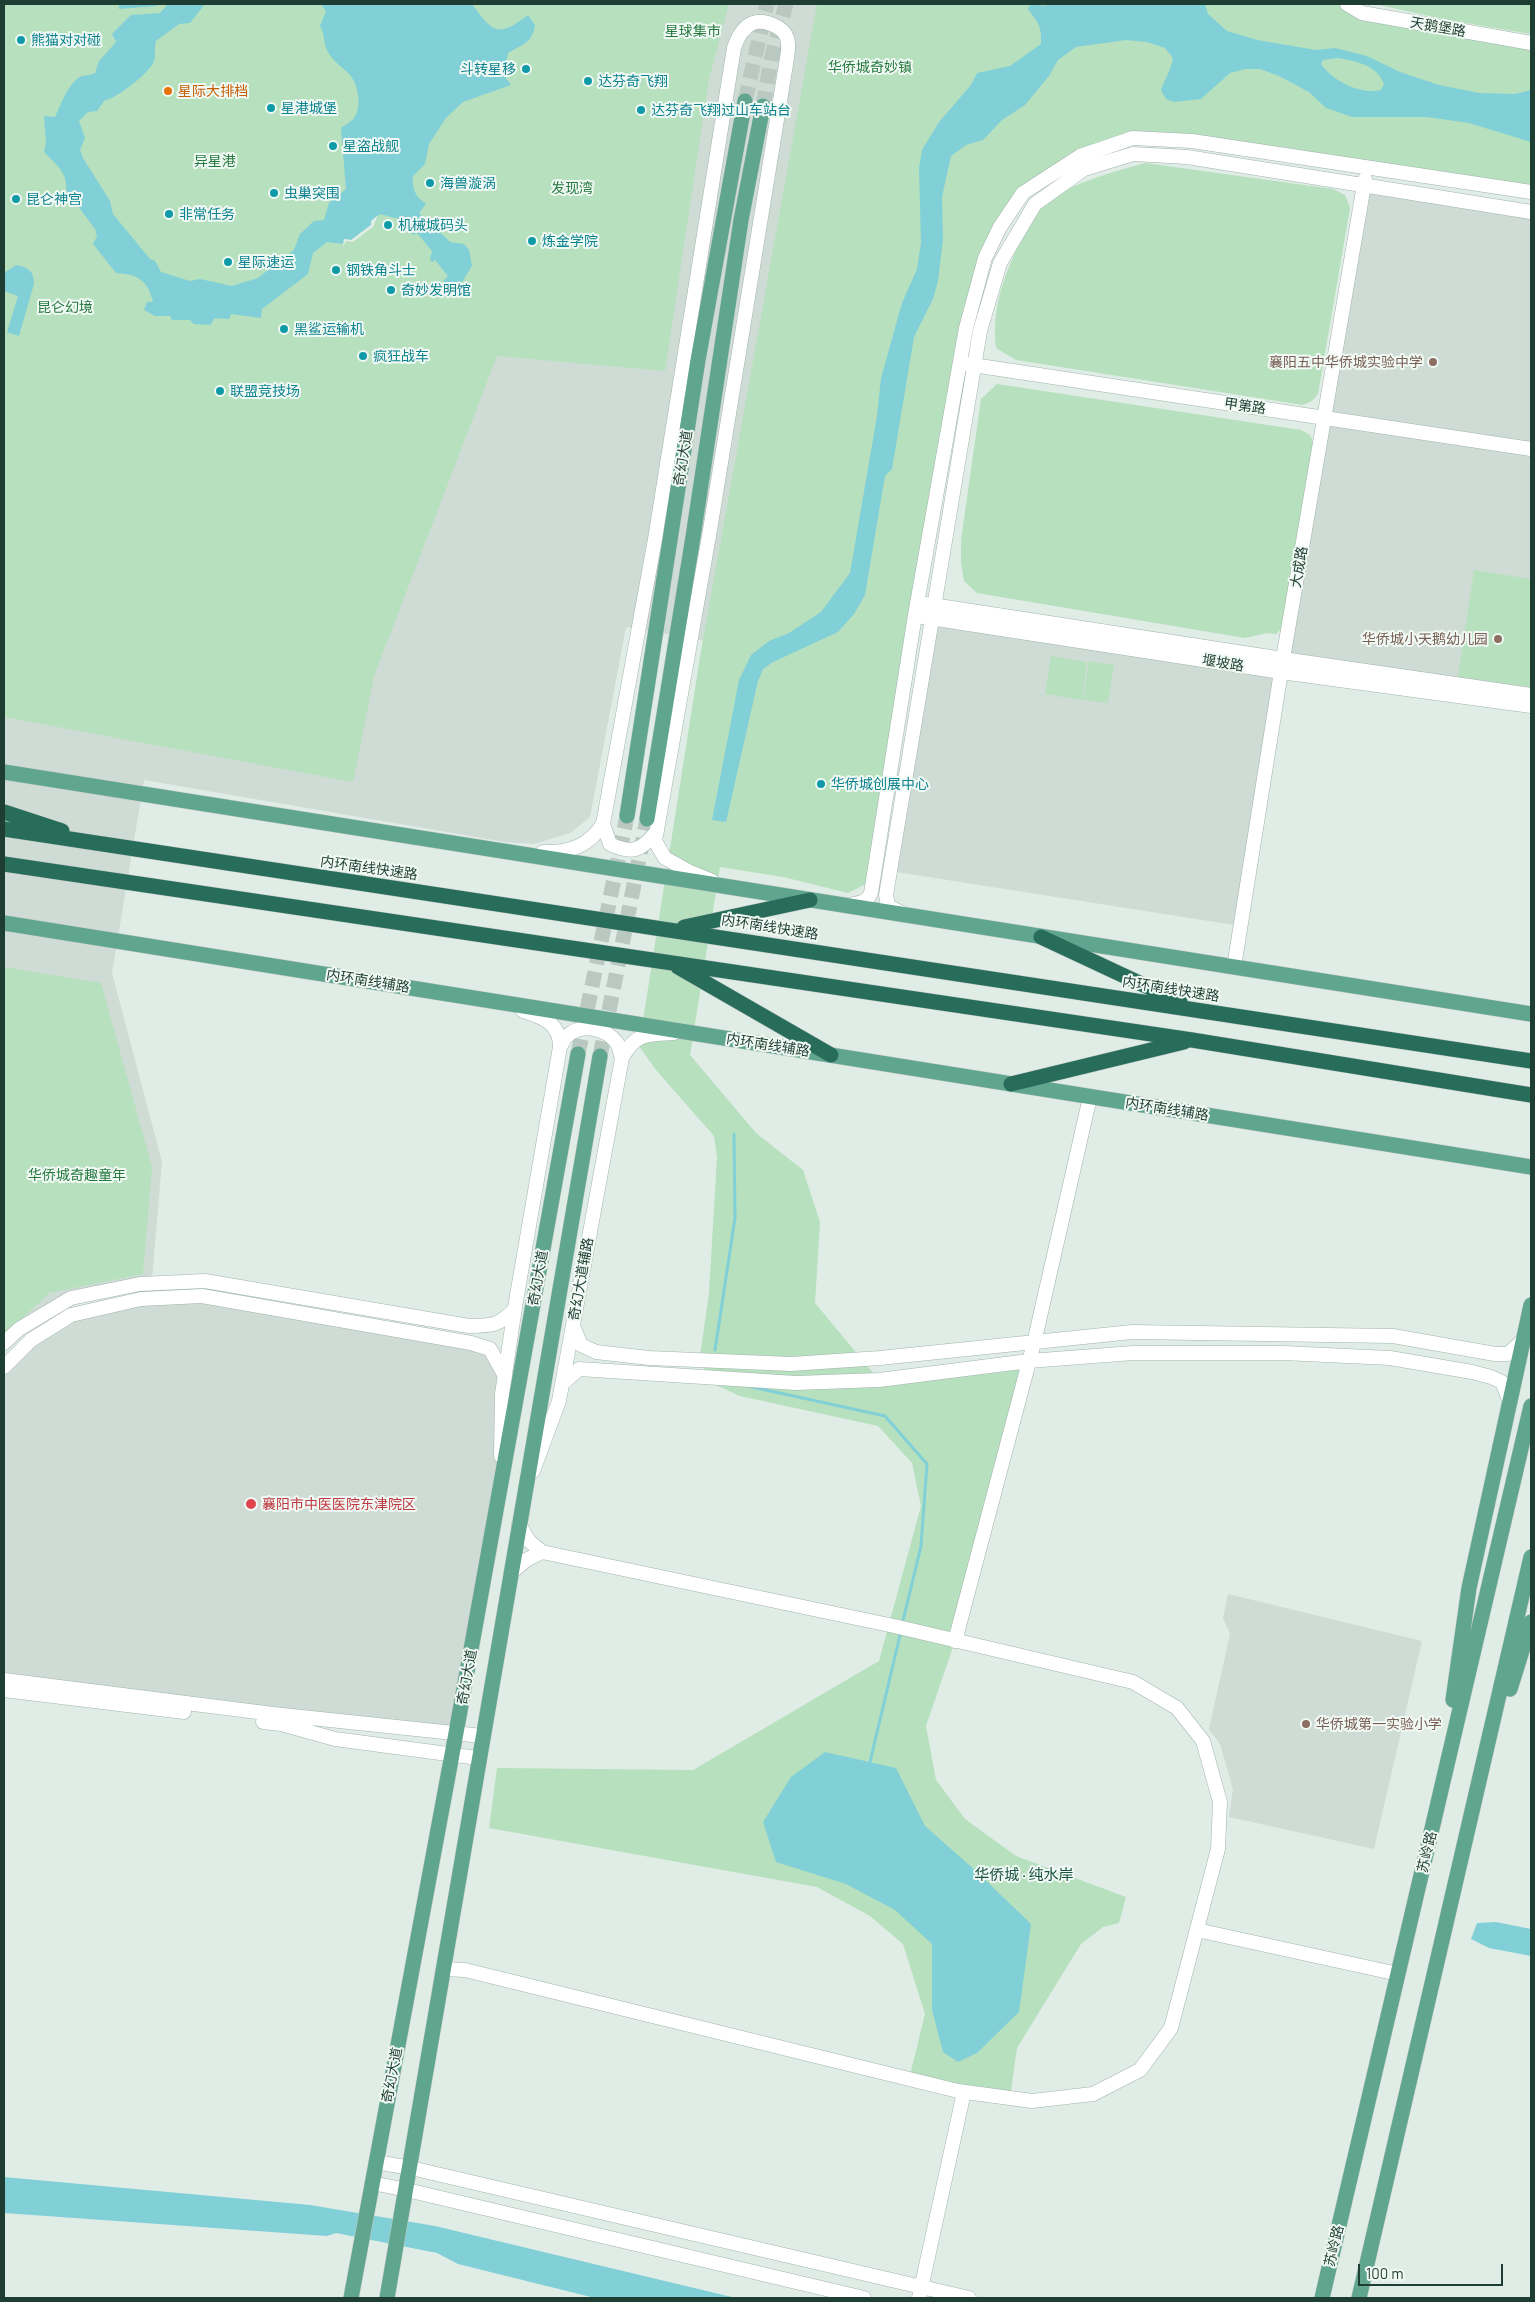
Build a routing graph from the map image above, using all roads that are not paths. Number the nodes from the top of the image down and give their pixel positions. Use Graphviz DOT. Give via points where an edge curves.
graph roads {
  1 [pos="1347,4"];
  2 [pos="1531,43"];
  3 [pos="745,101"];
  4 [pos="763,106"];
  5 [pos="1366,167"];
  6 [pos="1364,186"];
  7 [pos="1531,192"];
  8 [pos="1531,212"];
  9 [pos="722,342"];
  10 [pos="701,343"];
  11 [pos="959,363"];
  12 [pos="974,366"];
  13 [pos="682,374"];
  14 [pos="733,383"];
  15 [pos="1324,418"];
  16 [pos="1531,449"];
  17 [pos="661,502"];
  18 [pos="713,510"];
  19 [pos="671,538"];
  20 [pos="692,545"];
  21 [pos="917,609"];
  22 [pos="933,611"];
  23 [pos="1282,666"];
  24 [pos="1531,695"];
  25 [pos="1531,706"];
  26 [pos="4,772"];
  27 [pos="4,812"];
  28 [pos="627,816"];
  29 [pos="647,819"];
  30 [pos="603,824"];
  31 [pos="4,828"];
  32 [pos="657,831"];
  33 [pos="114,847"];
  34 [pos="500,851"];
  35 [pos="4,864"];
  36 [pos="726,887"];
  37 [pos="810,900"];
  38 [pos="846,906"];
  39 [pos="906,915"];
  40 [pos="4,923"];
  41 [pos="674,929"];
  42 [pos="1041,937"];
  43 [pos="670,963"];
  44 [pos="1234,967"];
  45 [pos="492,1001"];
  46 [pos="1531,1004"];
  47 [pos="1481,1006"];
  48 [pos="1195,1009"];
  49 [pos="1531,1014"];
  50 [pos="683,1032"];
  51 [pos="1192,1040"];
  52 [pos="560,1047"];
  53 [pos="578,1054"];
  54 [pos="831,1055"];
  55 [pos="600,1056"];
  56 [pos="622,1058"];
  57 [pos="1531,1061"];
  58 [pos="1011,1084"];
  59 [pos="1531,1095"];
  60 [pos="1090,1097"];
  61 [pos="1446,1154"];
  62 [pos="1531,1167"];
  63 [pos="1531,1176"];
  64 [pos="1531,1305"];
  65 [pos="515,1309"];
  66 [pos="573,1326"];
  67 [pos="1523,1340"];
  68 [pos="1034,1342"];
  69 [pos="4,1343"];
  70 [pos="1029,1361"];
  71 [pos="4,1367"];
  72 [pos="505,1376"];
  73 [pos="562,1384"];
  74 [pos="1510,1402"];
  75 [pos="1531,1406"];
  76 [pos="501,1487"];
  77 [pos="524,1495"];
  78 [pos="519,1524"];
  79 [pos="542,1552"];
  80 [pos="1531,1557"];
  81 [pos="511,1573"];
  82 [pos="1531,1622"];
  83 [pos="955,1641"];
  84 [pos="4,1680"];
  85 [pos="4,1690"];
  86 [pos="456,1733"];
  87 [pos="482,1736"];
  88 [pos="451,1754"];
  89 [pos="478,1758"];
  90 [pos="1442,1789"];
  91 [pos="1477,1795"];
  92 [pos="1197,1930"];
  93 [pos="443,1969"];
  94 [pos="1398,1974"];
  95 [pos="964,2092"];
  96 [pos="376,2162"];
  97 [pos="411,2168"];
  98 [pos="372,2183"];
  99 [pos="407,2190"];
  100 [pos="920,2293"];
  101 [pos="351,2298"];
  102 [pos="387,2298"];
  103 [pos="864,2298"];
  104 [pos="969,2298"];
  105 [pos="1322,2298"];
  106 [pos="1359,2298"];
  1 -- 2 [label="street, 天鹅堡路" via="1362,13"];
  3 -- 10 [label="main road, 奇幻大道"];
  4 -- 9 [label="main road, 奇幻大道"];
  5 -- 6 [label="street, 大成路"];
  5 -- 7 [label="street"];
  5 -- 11 [label="street" via="1192,142 1133,138 1080,156 1023,193 1000,226 985,258"];
  6 -- 8 [label="street"];
  6 -- 12 [label="street" via="1187,157 1133,154 1084,170 1035,204 1016,233 1000,263 980,331"];
  6 -- 15 [label="street, 大成路"];
  9 -- 14 [label="street"];
  9 -- 20 [label="main road, 奇幻大道"];
  10 -- 13 [label="street"];
  10 -- 19 [label="main road, 奇幻大道"];
  11 -- 12 [label="street, 甲第路"];
  11 -- 21 [label="street"];
  12 -- 15 [label="street, 甲第路"];
  12 -- 22 [label="street"];
  13 -- 14 [label="street" via="734,48 745,29 753,23 764,22 784,32 788,40 787,58"];
  13 -- 17 [label="street"];
  14 -- 18 [label="street"];
  15 -- 16 [label="street, 甲第路"];
  15 -- 23 [label="street, 大成路"];
  17 -- 19 [label="street"];
  17 -- 30 [label="street"];
  18 -- 20 [label="street"];
  18 -- 32 [label="street"];
  19 -- 28 [label="main road, 奇幻大道"];
  20 -- 29 [label="main road, 奇幻大道"];
  21 -- 22 [label="street, 堰坡路"];
  21 -- 38 [label="street" via="871,893 864,902"];
  22 -- 23 [label="street, 堰坡路"];
  22 -- 39 [label="street" via="886,895 888,906"];
  23 -- 24 [label="street, 堰坡路"];
  23 -- 25 [label="street, 堰坡路"];
  23 -- 44 [label="street, 大成路"];
  26 -- 34 [label="main road"];
  27 -- 33 [label="highway"];
  30 -- 32 [label="street" via="610,844 622,850 646,845"];
  30 -- 34 [label="street" via="581,847 558,853"];
  31 -- 33 [label="highway, 内环南线快速路"];
  32 -- 36 [label="street" via="656,841 665,858"];
  33 -- 41 [label="highway, 内环南线快速路"];
  34 -- 36 [label="main road"];
  35 -- 43 [label="highway"];
  36 -- 37 [label="main road"];
  37 -- 38 [label="main road"];
  37 -- 41 [label="highway"];
  38 -- 39 [label="main road"];
  39 -- 42 [label="main road"];
  40 -- 45 [label="main road, 内环南线辅路"];
  41 -- 48 [label="highway, 内环南线快速路"];
  42 -- 44 [label="main road"];
  42 -- 48 [label="highway"];
  43 -- 51 [label="highway"];
  43 -- 54 [label="highway"];
  44 -- 47 [label="main road"];
  45 -- 50 [label="main road, 内环南线辅路"];
  45 -- 52 [label="street" via="545,1018 555,1027"];
  46 -- 47 [label="main road"];
  47 -- 49 [label="main road"];
  48 -- 57 [label="highway, 内环南线快速路"];
  50 -- 54 [label="main road, 内环南线辅路"];
  50 -- 56 [label="street, 奇幻大道辅路" via="640,1036"];
  51 -- 58 [label="highway"];
  51 -- 59 [label="highway"];
  52 -- 56 [label="street" via="566,1036 580,1029 596,1029 618,1044"];
  52 -- 65 [label="street"];
  53 -- 76 [label="main road, 奇幻大道"];
  54 -- 58 [label="main road, 内环南线辅路"];
  55 -- 77 [label="main road, 奇幻大道"];
  56 -- 66 [label="street, 奇幻大道辅路"];
  58 -- 60 [label="main road, 内环南线辅路"];
  60 -- 61 [label="main road, 内环南线辅路"];
  60 -- 68 [label="street"];
  61 -- 62 [label="main road, 内环南线辅路"];
  61 -- 63 [label="main road"];
  64 -- 67 [label="main road"];
  65 -- 69 [label="street" via="502,1322 469,1326 205,1282 140,1284 71,1298 19,1329"];
  65 -- 72 [label="street"];
  66 -- 68 [label="street" via="581,1345 596,1352 649,1358 791,1364"];
  66 -- 73 [label="street, 奇幻大道辅路"];
  67 -- 68 [label="street" via="1508,1354 1393,1336 1280,1333 1132,1332"];
  67 -- 74 [label="main road"];
  68 -- 70 [label="street"];
  70 -- 73 [label="street" via="879,1380 796,1383 579,1369"];
  70 -- 74 [label="street" via="1133,1353 1283,1353 1390,1358 1491,1377 1502,1382"];
  70 -- 83 [label="street"];
  71 -- 72 [label="street" via="30,1340 71,1315 142,1299 202,1296 471,1343 490,1349"];
  72 -- 76 [label="street"];
  73 -- 77 [label="street, 奇幻大道辅路" via="559,1401"];
  74 -- 90 [label="main road" via="1469,1588"];
  75 -- 90 [label="main road, 苏岭路"];
  76 -- 86 [label="main road, 奇幻大道"];
  77 -- 78 [label="main road, 奇幻大道"];
  78 -- 79 [label="street" via="529,1541"];
  78 -- 81 [label="main road, 奇幻大道"];
  79 -- 81 [label="street"];
  79 -- 83 [label="street"];
  80 -- 91 [label="main road"];
  81 -- 87 [label="main road, 奇幻大道"];
  82 -- 91 [label="main road"];
  83 -- 92 [label="street" via="1133,1682 1177,1708 1202,1741 1220,1802 1218,1849"];
  84 -- 86 [label="street"];
  85 -- 88 [label="street" via="281,1724 335,1739"];
  86 -- 87 [label="street"];
  86 -- 88 [label="main road, 奇幻大道"];
  87 -- 89 [label="main road, 奇幻大道"];
  88 -- 89 [label="street"];
  88 -- 96 [label="main road, 奇幻大道"];
  89 -- 93 [label="main road, 奇幻大道"];
  90 -- 94 [label="main road, 苏岭路"];
  91 -- 106 [label="main road"];
  92 -- 94 [label="street"];
  92 -- 95 [label="street" via="1171,2028 1140,2070 1093,2094 1032,2101"];
  93 -- 95 [label="street" via="465,1970"];
  93 -- 97 [label="main road, 奇幻大道"];
  94 -- 105 [label="main road, 苏岭路"];
  95 -- 100 [label="street"];
  96 -- 97 [label="street"];
  96 -- 98 [label="main road, 奇幻大道"];
  97 -- 99 [label="main road, 奇幻大道"];
  97 -- 100 [label="street"];
  98 -- 99 [label="street"];
  98 -- 101 [label="main road, 奇幻大道"];
  99 -- 102 [label="main road, 奇幻大道"];
  99 -- 103 [label="street"];
  100 -- 104 [label="street"];
}
